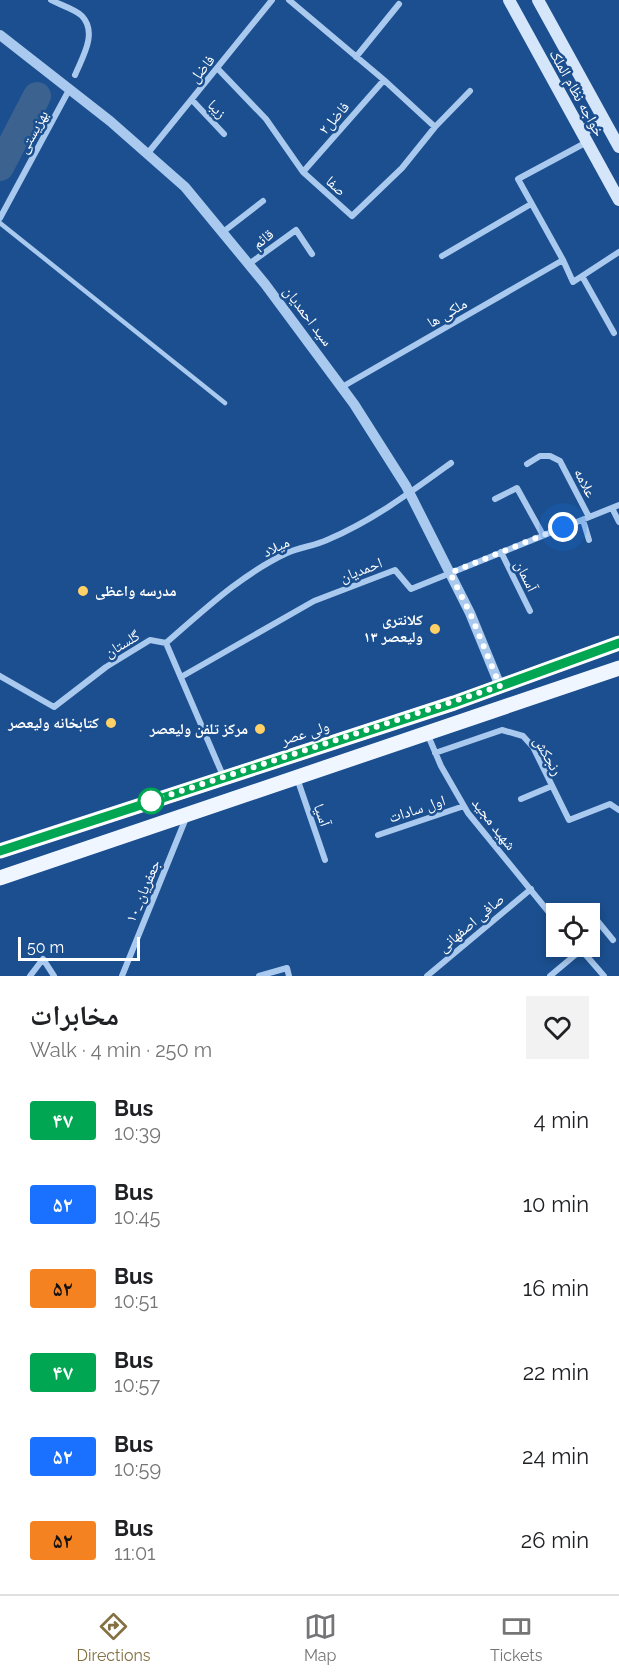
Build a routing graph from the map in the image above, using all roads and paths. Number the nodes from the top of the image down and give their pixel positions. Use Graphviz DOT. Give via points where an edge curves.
graph roads {
  1 [pos="51,0"];
  2 [pos="272,0"];
  3 [pos="289,0"];
  4 [pos="509,0"];
  5 [pos="538,0"];
  6 [pos="399,4"];
  7 [pos="0,35"];
  8 [pos="356,57"];
  9 [pos="218,69"];
  10 [pos="75,75"];
  11 [pos="384,80"];
  12 [pos="69,90"];
  13 [pos="470,91"];
  14 [pos="192,100"];
  15 [pos="604,120"];
  16 [pos="435,127"];
  17 [pos="224,134"];
  18 [pos="584,136"];
  19 [pos="619,147"];
  20 [pos="148,153"];
  21 [pos="303,172"];
  22 [pos="619,200"];
  23 [pos="263,201"];
  24 [pos="531,204"];
  25 [pos="0,218"];
  26 [pos="0,222"];
  27 [pos="223,231"];
  28 [pos="619,252"];
  29 [pos="312,254"];
  30 [pos="442,256"];
  31 [pos="563,260"];
  32 [pos="249,264"];
  33 [pos="582,276"];
  34 [pos="614,333"];
  35 [pos="342,387"];
  36 [pos="225,404"];
  37 [pos="451,463"];
  38 [pos="527,464"];
  39 [pos="410,494"];
  40 [pos="495,499"];
  41 [pos="619,505"];
  42 [pos="612,508"];
  43 [pos="586,518"];
  44 [pos="619,522"];
  45 [pos="543,535"];
  46 [pos="588,540"];
  47 [pos="501,552"];
  48 [pos="450,573"];
  49 [pos="530,611"];
  50 [pos="166,643"];
  51 [pos="619,643"];
  52 [pos="619,668"];
  53 [pos="0,676"];
  54 [pos="181,677"];
  55 [pos="500,686"];
  56 [pos="427,733"];
  57 [pos="435,753"];
  58 [pos="224,778"];
  59 [pos="297,778"];
  60 [pos="552,786"];
  61 [pos="521,799"];
  62 [pos="464,806"];
  63 [pos="619,810"];
  64 [pos="188,815"];
  65 [pos="378,835"];
  66 [pos="0,851"];
  67 [pos="325,860"];
  68 [pos="0,878"];
  69 [pos="531,889"];
  70 [pos="546,908"];
  71 [pos="600,924"];
  72 [pos="613,940"];
  73 [pos="570,957"];
  74 [pos="587,957"];
  75 [pos="30,976"];
  76 [pos="54,976"];
  77 [pos="122,976"];
  78 [pos="259,976"];
  79 [pos="290,976"];
  80 [pos="427,976"];
  81 [pos="550,976"];
  82 [pos="604,976"];
  1 -- 10 [label="street" via="82,16 89,30 87,48"];
  2 -- 9 [label="street, فاضل"];
  3 -- 8 [label="street"];
  4 -- 18 [label="main road, خواجه نظام الملک"];
  5 -- 15 [label="main road, خواجه نظام الملک"];
  6 -- 8 [label="street"];
  7 -- 12 [label="street, سید احمدیان"];
  8 -- 11 [label="street"];
  9 -- 14 [label="street, فاضل"];
  9 -- 21 [label="street, صفا" via="266,119"];
  11 -- 16 [label="street"];
  11 -- 21 [label="street, فاضل۲"];
  12 -- 20 [label="street, سید احمدیان"];
  12 -- 25 [label="street, بهزیستی"];
  13 -- 16 [label="street, صفا"];
  14 -- 17 [label="street, زیبا"];
  14 -- 20 [label="street, فاضل"];
  15 -- 18 [label="main road"];
  15 -- 19 [label="main road, خواجه نظام الملک"];
  16 -- 21 [label="street, صفا" via="402,168 352,216"];
  18 -- 22 [label="main road, خواجه نظام الملک"];
  18 -- 24 [label="street" via="518,179"];
  20 -- 27 [label="street, سید احمدیان" via="185,187"];
  23 -- 27 [label="street"];
  24 -- 30 [label="street"];
  24 -- 31 [label="street"];
  26 -- 36 [label="lane"];
  27 -- 32 [label="street, سید احمدیان"];
  28 -- 33 [label="street"];
  29 -- 32 [label="street, قائم" via="296,230"];
  31 -- 33 [label="street" via="573,282"];
  31 -- 35 [label="street, ملکی ها"];
  32 -- 35 [label="street, سید احمدیان"];
  33 -- 34 [label="street"];
  35 -- 39 [label="street, سید احمدیان"];
  37 -- 39 [label="street, میلاد"];
  38 -- 43 [label="street, علامه" via="540,456 560,461"];
  39 -- 48 [label="street, سید احمدیان"];
  39 -- 50 [label="street, میلاد" via="326,541 288,553 256,572 218,598"];
  40 -- 45 [label="street" via="518,488"];
  41 -- 42 [label="street, احمدیان"];
  42 -- 43 [label="street, احمدیان"];
  42 -- 44 [label="street"];
  43 -- 45 [label="street, احمدیان"];
  43 -- 46 [label="street, علامه"];
  45 -- 47 [label="street, احمدیان"];
  47 -- 48 [label="street, احمدیان"];
  47 -- 49 [label="street, آسمان"];
  48 -- 54 [label="street, احمدیان" via="411,589 395,570 314,601"];
  48 -- 55 [label="street, سید احمدیان"];
  50 -- 53 [label="street, گلستان" via="150,640 106,667 54,707"];
  50 -- 54 [label="street"];
  51 -- 55 [label="main road, ولی عصر"];
  52 -- 56 [label="main road"];
  54 -- 58 [label="street"];
  55 -- 58 [label="main road, ولی عصر"];
  56 -- 57 [label="street, شهید مجید"];
  56 -- 59 [label="main road"];
  57 -- 60 [label="street, رنجکش" via="502,730 523,736 533,747"];
  57 -- 62 [label="street, شهید مجید"];
  58 -- 66 [label="main road, ولی عصر"];
  59 -- 64 [label="main road"];
  59 -- 67 [label="street, آسیا"];
  60 -- 61 [label="street"];
  60 -- 63 [label="street, رنجکش" via="569,820 610,804"];
  62 -- 65 [label="street, اول سادات"];
  62 -- 69 [label="street, شهید مجید"];
  64 -- 68 [label="main road"];
  64 -- 77 [label="street, ۱۰_جعفریان"];
  69 -- 70 [label="street, شهید مجید"];
  69 -- 80 [label="street, صافی اصفهانی"];
  71 -- 72 [label="street"];
  73 -- 81 [label="street"];
  74 -- 82 [label="street"];
  75 -- 76 [label="street" via="43,959"];
  78 -- 79 [label="street" via="287,968"];
}
